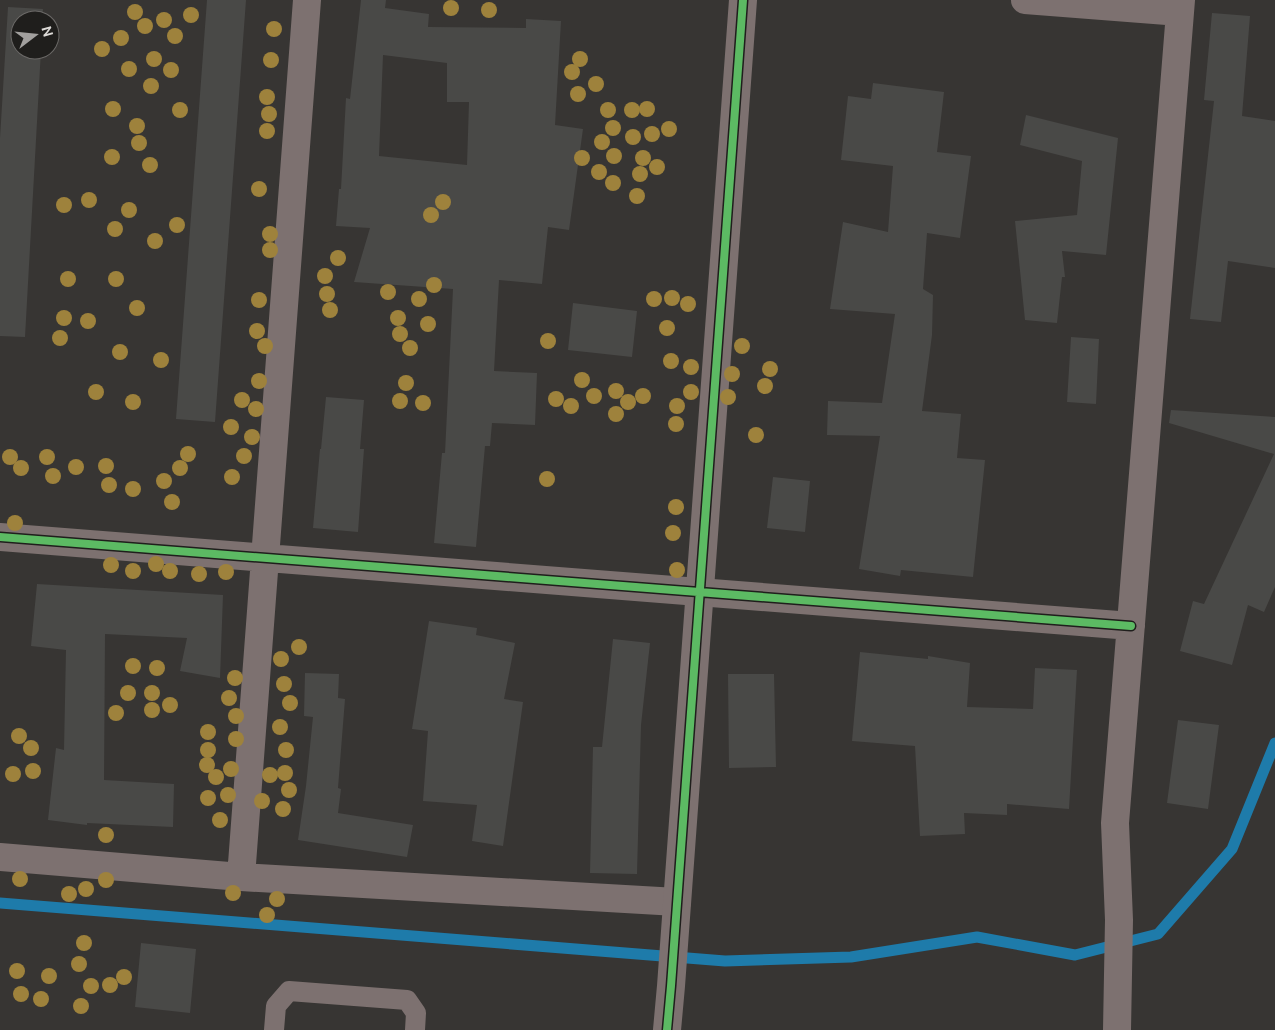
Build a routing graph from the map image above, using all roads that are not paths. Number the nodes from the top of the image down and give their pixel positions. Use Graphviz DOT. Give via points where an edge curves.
graph roads {
  1 [pos="307,0"];
  2 [pos="743,0"];
  3 [pos="1025,0"];
  4 [pos="1180,6"];
  5 [pos="0,537"];
  6 [pos="266,558"];
  7 [pos="700,592"];
  8 [pos="1131,626"];
  9 [pos="0,857"];
  10 [pos="241,877"];
  11 [pos="676,911"];
  12 [pos="274,1030"];
  13 [pos="416,1030"];
  14 [pos="667,1030"];
  15 [pos="1117,1030"];
  1 -- 6 [label="street"];
  2 -- 7 [label="street"];
  3 -- 4 [label="street"];
  4 -- 8 [label="street"];
  5 -- 6 [label="street"];
  6 -- 7 [label="street"];
  6 -- 10 [label="street"];
  7 -- 8 [label="street"];
  7 -- 11 [label="street"];
  8 -- 15 [label="street" via="1115,823 1119,920"];
  9 -- 10 [label="street"];
  10 -- 11 [label="street"];
  11 -- 14 [label="street"];
  12 -- 13 [label="lane" via="276,1006 289,992 407,1000 416,1013"];
}
